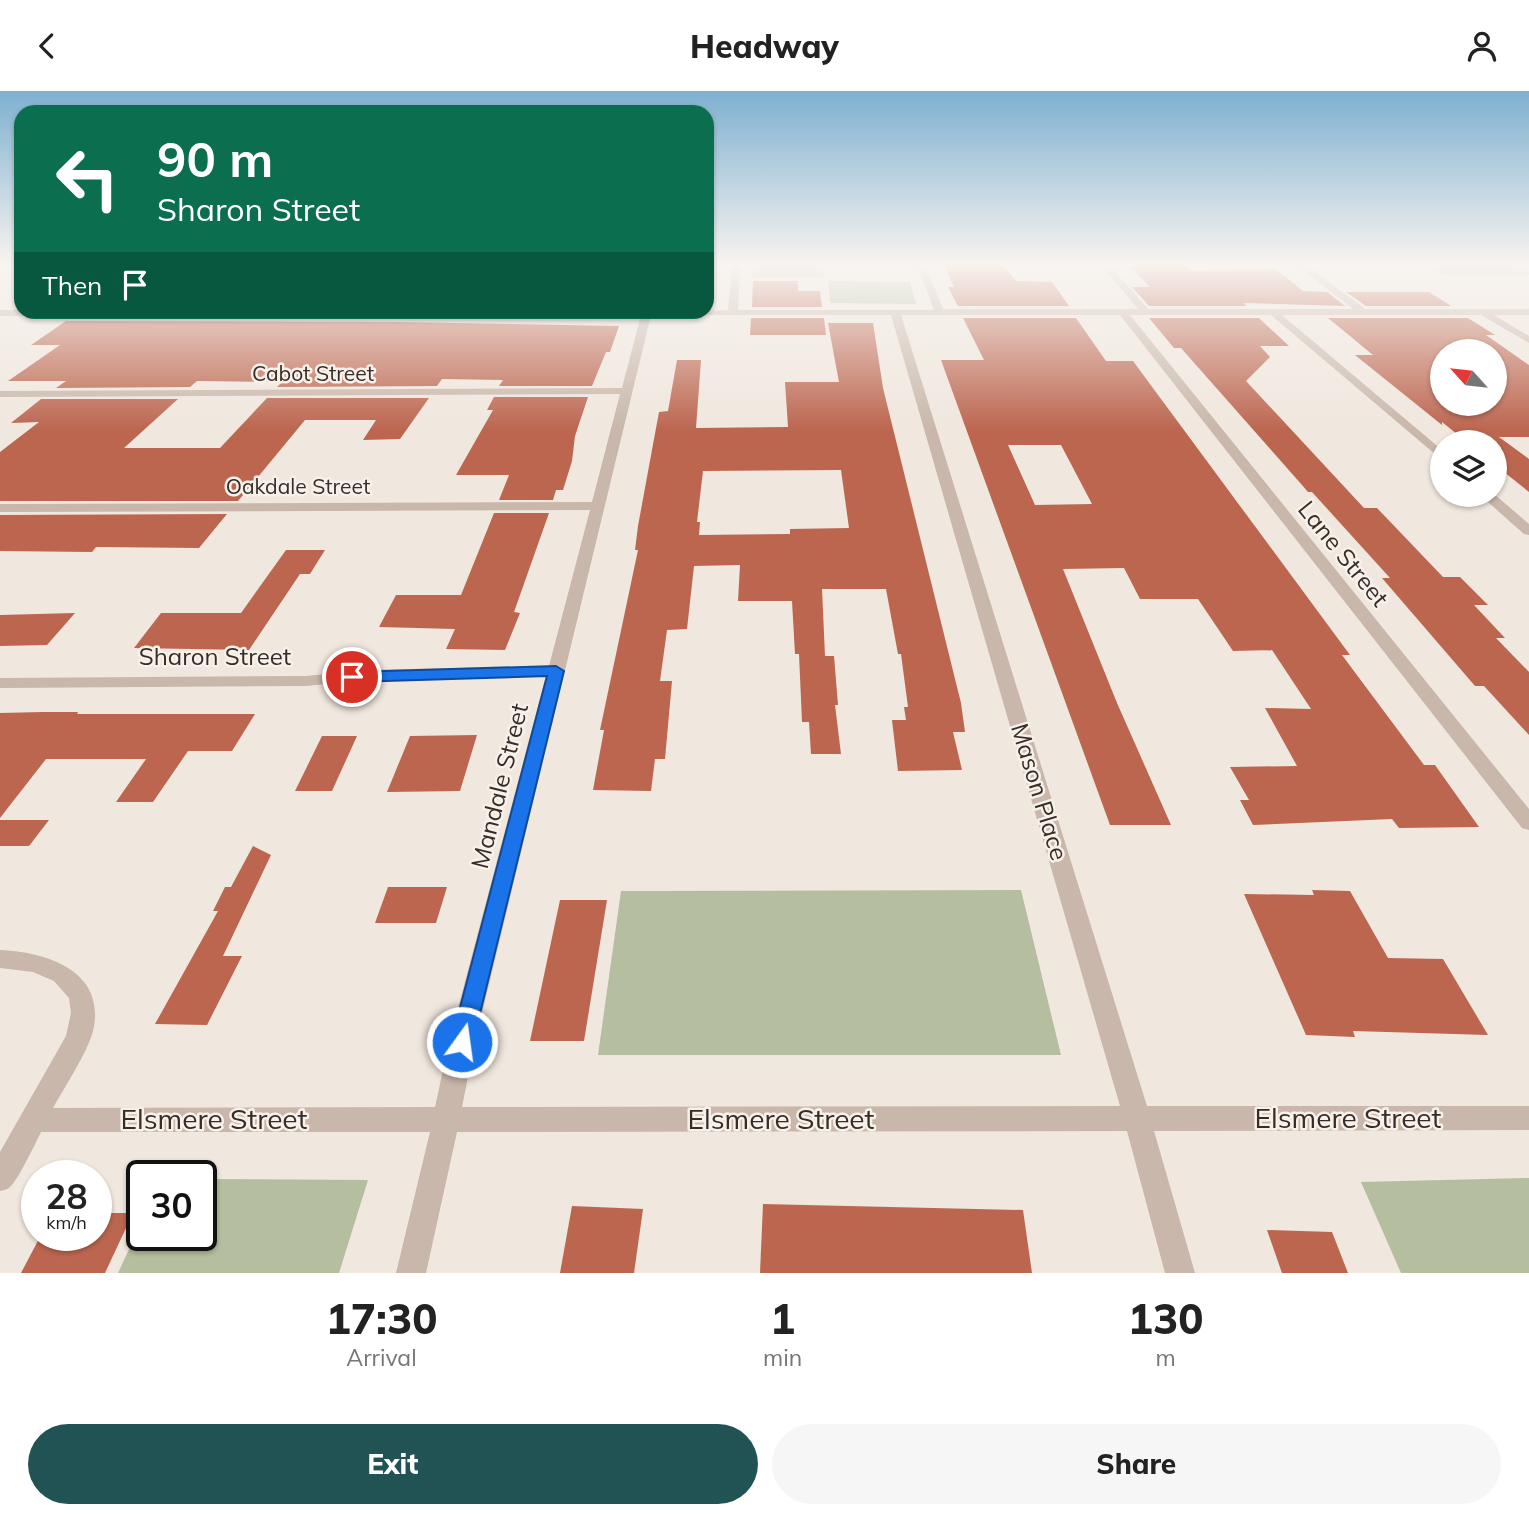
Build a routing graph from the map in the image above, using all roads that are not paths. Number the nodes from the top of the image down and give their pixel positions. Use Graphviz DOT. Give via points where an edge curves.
graph roads {
  1 [pos="645,320"];
  2 [pos="897,320"];
  3 [pos="1130,320"];
  4 [pos="1282,320"];
  5 [pos="1497,320"];
  6 [pos="1529,340"];
  7 [pos="626,391"];
  8 [pos="0,394"];
  9 [pos="1430,446"];
  10 [pos="597,506"];
  11 [pos="1501,507"];
  12 [pos="0,508"];
  13 [pos="1529,531"];
  14 [pos="556,671"];
  15 [pos="0,683"];
  16 [pos="1529,823"];
  17 [pos="0,959"];
  18 [pos="1137,1118"];
  19 [pos="1529,1118"];
  20 [pos="33,1119"];
  21 [pos="446,1119"];
  22 [pos="0,1178"];
  23 [pos="411,1273"];
  24 [pos="1180,1273"];
  1 -- 7 [label="street, Mandale Street"];
  2 -- 18 [label="street, Mason Place"];
  3 -- 16 [label="street, Lane Street"];
  4 -- 9 [label="street"];
  5 -- 6 [label="street"];
  7 -- 8 [label="street, Cabot Street"];
  7 -- 10 [label="street, Mandale Street"];
  10 -- 12 [label="street, Oakdale Street"];
  10 -- 14 [label="street, Mandale Street"];
  11 -- 13 [label="street"];
  14 -- 15 [label="street, Sharon Street" via="366,675 306,681"];
  14 -- 21 [label="street, Mandale Street"];
  17 -- 20 [label="street" via="24,958 60,972 74,984 82,1001 80,1031"];
  18 -- 19 [label="street, Elsmere Street"];
  18 -- 21 [label="street, Elsmere Street"];
  18 -- 24 [label="street, Mason Place"];
  20 -- 21 [label="street, Elsmere Street"];
  20 -- 22 [label="street"];
  21 -- 23 [label="street, Mandale Street"];
}
